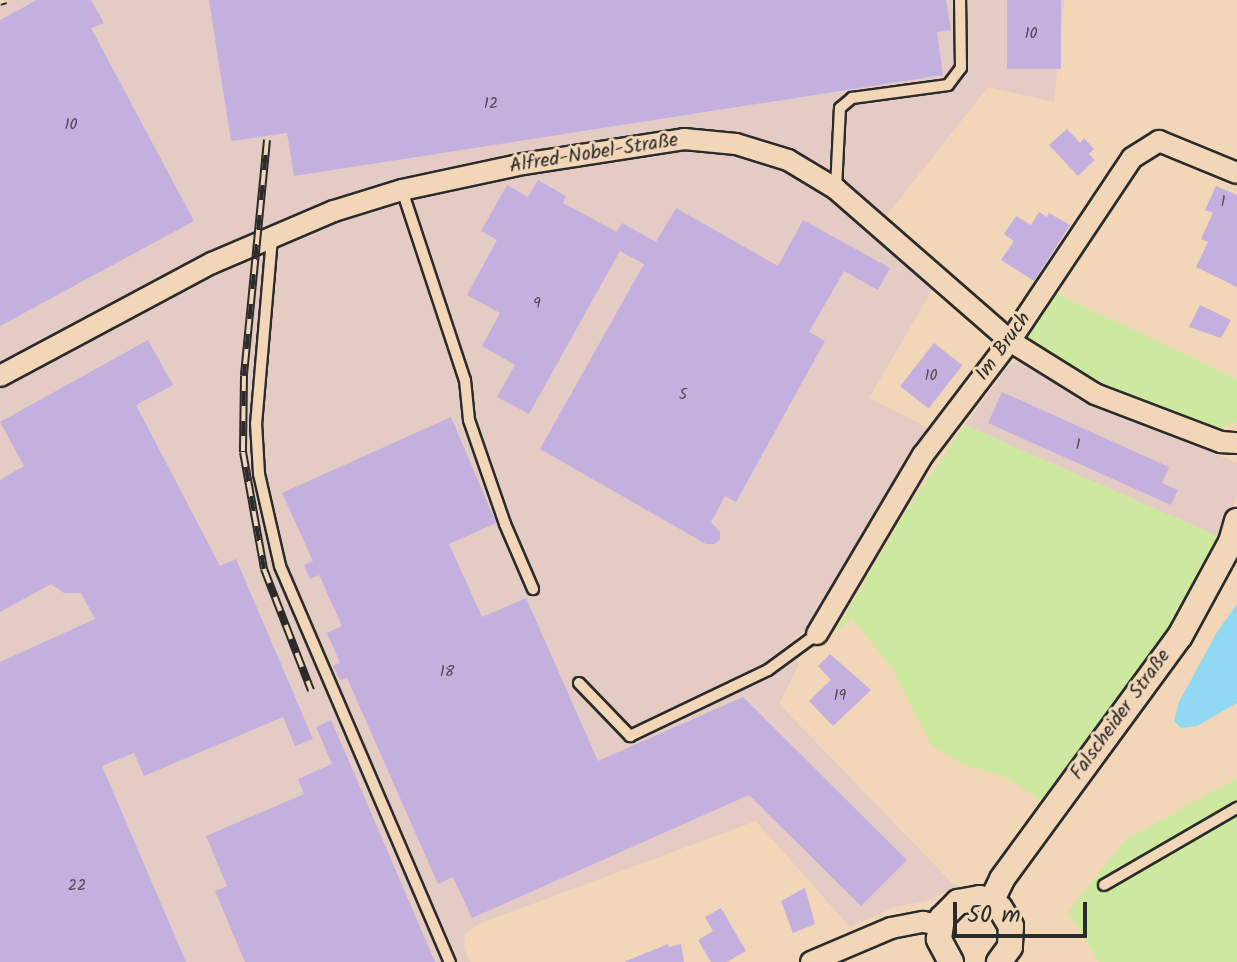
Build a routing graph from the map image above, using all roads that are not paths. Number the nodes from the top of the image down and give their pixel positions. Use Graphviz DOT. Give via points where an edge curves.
graph roads {
  1 [pos="960,0"];
  2 [pos="1237,173"];
  3 [pos="836,189"];
  4 [pos="402,190"];
  5 [pos="273,236"];
  6 [pos="1010,341"];
  7 [pos="0,376"];
  8 [pos="1237,443"];
  9 [pos="1237,521"];
  10 [pos="533,589"];
  11 [pos="817,634"];
  12 [pos="579,683"];
  13 [pos="1237,808"];
  14 [pos="1104,885"];
  15 [pos="991,902"];
  16 [pos="940,925"];
  17 [pos="1007,960"];
  18 [pos="450,962"];
  19 [pos="811,962"];
  20 [pos="951,962"];
  1 -- 3 [label="lane" via="961,68 948,85 852,98 840,108"];
  2 -- 6 [label="street, Im Bruch" via="1159,141 1132,158"];
  3 -- 4 [label="street, Alfred-Nobel-Straße" via="788,160 736,144 684,139 523,164"];
  3 -- 6 [label="street, Alfred-Nobel-Straße"];
  4 -- 5 [label="street, Alfred-Nobel-Straße"];
  4 -- 10 [label="lane" via="465,380 469,420"];
  5 -- 7 [label="street, Alfred-Nobel-Straße"];
  5 -- 18 [label="lane" via="256,423 259,474 280,566"];
  6 -- 8 [label="street, Alfred-Nobel-Straße" via="1095,394 1221,442"];
  6 -- 11 [label="street, Im Bruch" via="923,455"];
  9 -- 15 [label="street, Falscheider Straße" via="1180,636 1002,879"];
  11 -- 12 [label="lane" via="768,670 630,736"];
  13 -- 14 [label="lane"];
  15 -- 16 [label="street" via="958,902"];
  15 -- 17 [label="street" via="1011,926"];
  16 -- 19 [label="street" via="923,922 891,928"];
  16 -- 20 [label="street" via="941,949"];
}
